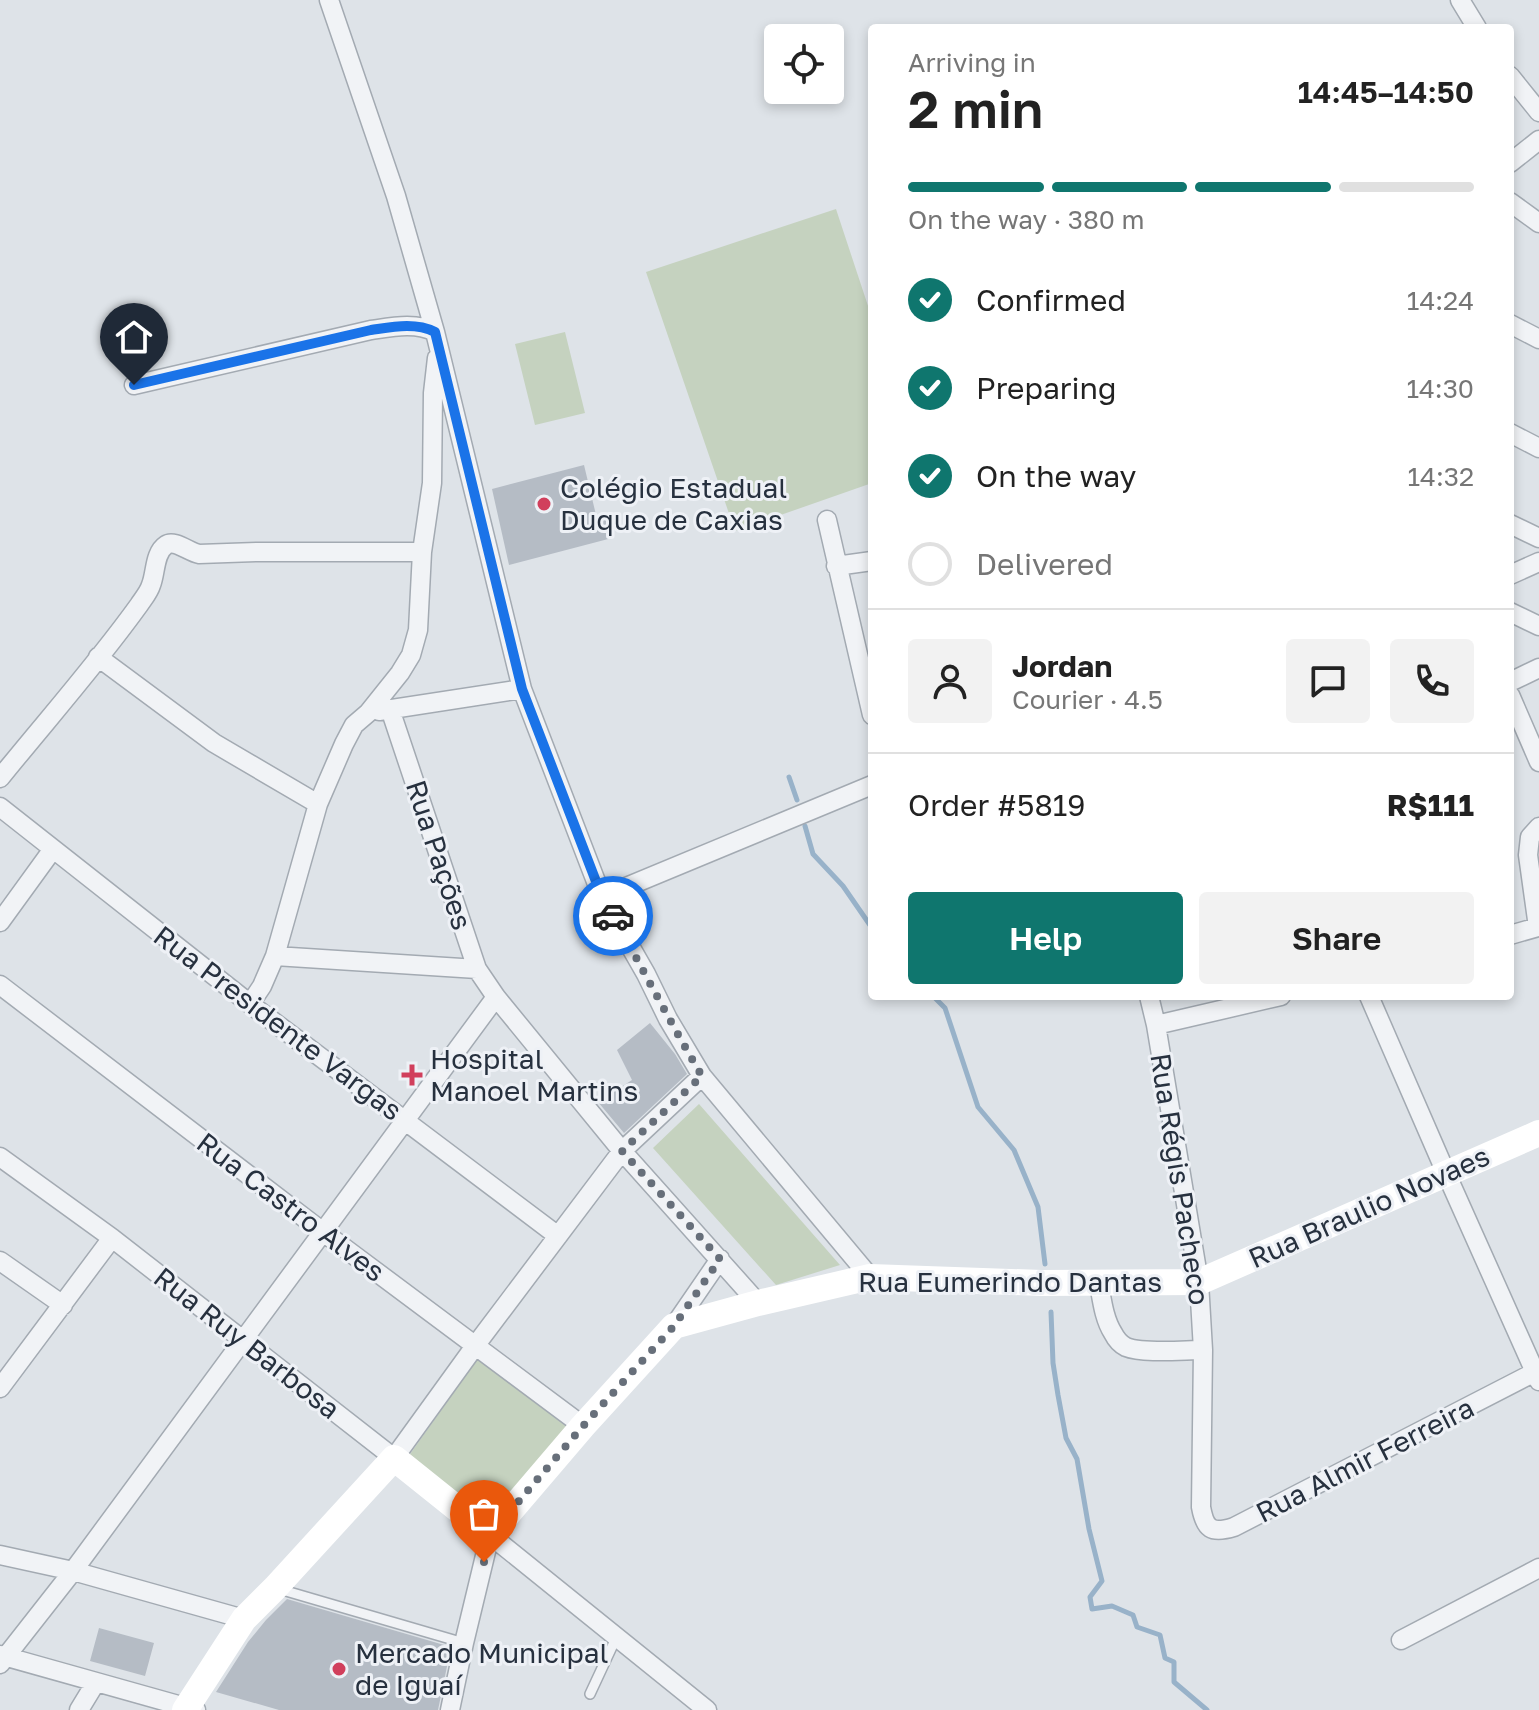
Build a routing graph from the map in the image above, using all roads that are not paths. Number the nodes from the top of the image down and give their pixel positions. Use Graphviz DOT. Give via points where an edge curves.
graph roads {
  1 [pos="329,0"];
  2 [pos="1460,0"];
  3 [pos="1475,24"];
  4 [pos="1514,81"];
  5 [pos="1539,112"];
  6 [pos="1539,140"];
  7 [pos="1514,160"];
  8 [pos="1514,205"];
  9 [pos="1539,223"];
  10 [pos="1514,326"];
  11 [pos="437,338"];
  12 [pos="1539,339"];
  13 [pos="134,385"];
  14 [pos="1514,435"];
  15 [pos="1539,448"];
  16 [pos="827,520"];
  17 [pos="1514,526"];
  18 [pos="1539,538"];
  19 [pos="422,552"];
  20 [pos="868,562"];
  21 [pos="1539,562"];
  22 [pos="836,566"];
  23 [pos="1514,573"];
  24 [pos="1514,614"];
  25 [pos="1539,626"];
  26 [pos="98,657"];
  27 [pos="1539,668"];
  28 [pos="1514,680"];
  29 [pos="522,689"];
  30 [pos="868,698"];
  31 [pos="1514,704"];
  32 [pos="390,709"];
  33 [pos="368,713"];
  34 [pos="1539,762"];
  35 [pos="0,778"];
  36 [pos="868,787"];
  37 [pos="318,804"];
  38 [pos="0,807"];
  39 [pos="1539,827"];
  40 [pos="53,849"];
  41 [pos="602,897"];
  42 [pos="1537,902"];
  43 [pos="0,922"];
  44 [pos="1539,928"];
  45 [pos="1514,934"];
  46 [pos="275,956"];
  47 [pos="477,969"];
  48 [pos="0,985"];
  49 [pos="496,997"];
  50 [pos="1150,1000"];
  51 [pos="1371,1000"];
  52 [pos="1232,1002"];
  53 [pos="250,1004"];
  54 [pos="1156,1025"];
  55 [pos="699,1080"];
  56 [pos="405,1121"];
  57 [pos="1539,1133"];
  58 [pos="622,1151"];
  59 [pos="0,1157"];
  60 [pos="1446,1173"];
  61 [pos="323,1232"];
  62 [pos="558,1236"];
  63 [pos="112,1238"];
  64 [pos="720,1259"];
  65 [pos="0,1261"];
  66 [pos="870,1277"];
  67 [pos="1199,1282"];
  68 [pos="1099,1284"];
  69 [pos="758,1303"];
  70 [pos="63,1305"];
  71 [pos="674,1326"];
  72 [pos="242,1339"];
  73 [pos="475,1346"];
  74 [pos="1203,1350"];
  75 [pos="1538,1374"];
  76 [pos="0,1388"];
  77 [pos="583,1426"];
  78 [pos="394,1458"];
  79 [pos="1201,1507"];
  80 [pos="490,1535"];
  81 [pos="0,1555"];
  82 [pos="1539,1568"];
  83 [pos="73,1571"];
  84 [pos="275,1588"];
  85 [pos="244,1619"];
  86 [pos="617,1636"];
  87 [pos="1401,1640"];
  88 [pos="464,1643"];
  89 [pos="2,1658"];
  90 [pos="96,1682"];
  91 [pos="590,1694"];
  92 [pos="189,1709"];
  93 [pos="79,1710"];
  94 [pos="450,1710"];
  95 [pos="707,1710"];
  1 -- 11 [label="street" via="396,196"];
  2 -- 3 [label="street"];
  4 -- 5 [label="street"];
  6 -- 7 [label="street"];
  8 -- 9 [label="street"];
  10 -- 12 [label="street"];
  11 -- 13 [label="street" via="424,327 371,330"];
  11 -- 19 [label="street" via="432,483"];
  11 -- 29 [label="street"];
  14 -- 15 [label="street"];
  16 -- 22 [label="street"];
  17 -- 18 [label="street"];
  19 -- 26 [label="street" via="199,554 169,543 159,554 144,598"];
  19 -- 33 [label="street" via="418,630 411,655"];
  20 -- 22 [label="street"];
  21 -- 23 [label="street"];
  22 -- 30 [label="street"];
  24 -- 25 [label="street"];
  26 -- 35 [label="street"];
  26 -- 37 [label="street" via="214,743"];
  27 -- 28 [label="street"];
  29 -- 32 [label="street"];
  29 -- 41 [label="street"];
  31 -- 34 [label="street"];
  32 -- 33 [label="street"];
  32 -- 47 [label="street, Rua Pações"];
  33 -- 37 [label="street" via="354,725"];
  36 -- 41 [label="street"];
  37 -- 46 [label="street"];
  38 -- 40 [label="street, Rua Presidente Vargas"];
  39 -- 42 [label="street" via="1530,837 1528,855"];
  40 -- 43 [label="street"];
  40 -- 53 [label="street, Rua Presidente Vargas"];
  41 -- 55 [label="street"];
  42 -- 44 [label="street"];
  44 -- 45 [label="street"];
  46 -- 47 [label="street"];
  46 -- 53 [label="street"];
  47 -- 49 [label="street, Rua Pações"];
  48 -- 61 [label="street, Rua Castro Alves"];
  49 -- 56 [label="street"];
  49 -- 58 [label="street, Rua Pações"];
  50 -- 54 [label="street, Rua Régis Pacheco"];
  51 -- 60 [label="street"];
  52 -- 54 [label="street"];
  53 -- 56 [label="street, Rua Presidente Vargas"];
  54 -- 67 [label="street, Rua Régis Pacheco"];
  55 -- 55 [label="street" via="701,1085 859,1268 770,1296 633,1146"];
  55 -- 58 [label="street"];
  55 -- 66 [label="street"];
  56 -- 61 [label="street"];
  56 -- 62 [label="street, Rua Presidente Vargas"];
  57 -- 60 [label="street, Rua Braulio Novaes"];
  58 -- 62 [label="street"];
  58 -- 64 [label="street, Rua Pações"];
  59 -- 63 [label="street, Rua Ruy Barbosa"];
  60 -- 67 [label="street, Rua Braulio Novaes"];
  60 -- 75 [label="street"];
  61 -- 72 [label="street"];
  61 -- 73 [label="street, Rua Castro Alves"];
  62 -- 73 [label="street"];
  63 -- 70 [label="street"];
  63 -- 72 [label="street, Rua Ruy Barbosa"];
  64 -- 69 [label="street, Rua Pações"];
  64 -- 71 [label="street"];
  65 -- 70 [label="street"];
  66 -- 68 [label="street, Rua Eumerindo Dantas"];
  66 -- 69 [label="street, Rua Eumerindo Dantas"];
  67 -- 68 [label="street, Rua Eumerindo Dantas"];
  67 -- 74 [label="street, Rua Régis Pacheco"];
  68 -- 74 [label="street" via="1107,1320 1120,1343 1142,1350"];
  69 -- 71 [label="street, Rua Eumerindo Dantas"];
  70 -- 76 [label="street"];
  71 -- 77 [label="street"];
  72 -- 78 [label="street, Rua Ruy Barbosa"];
  72 -- 83 [label="street"];
  73 -- 77 [label="street, Rua Castro Alves"];
  73 -- 78 [label="street"];
  74 -- 79 [label="street, Rua Régis Pacheco"];
  75 -- 79 [label="street, Rua Almir Ferreira" via="1234,1527 1211,1529"];
  77 -- 80 [label="street"];
  78 -- 80 [label="street, Rua Ruy Barbosa"];
  78 -- 84 [label="street"];
  80 -- 86 [label="street"];
  80 -- 88 [label="street"];
  81 -- 83 [label="street"];
  82 -- 87 [label="street"];
  83 -- 85 [label="street"];
  83 -- 89 [label="street"];
  84 -- 85 [label="street"];
  84 -- 88 [label="lane"];
  85 -- 92 [label="street"];
  86 -- 91 [label="lane"];
  86 -- 95 [label="street"];
  88 -- 94 [label="street"];
  89 -- 90 [label="street"];
  90 -- 92 [label="street"];
  90 -- 93 [label="street"];
}
